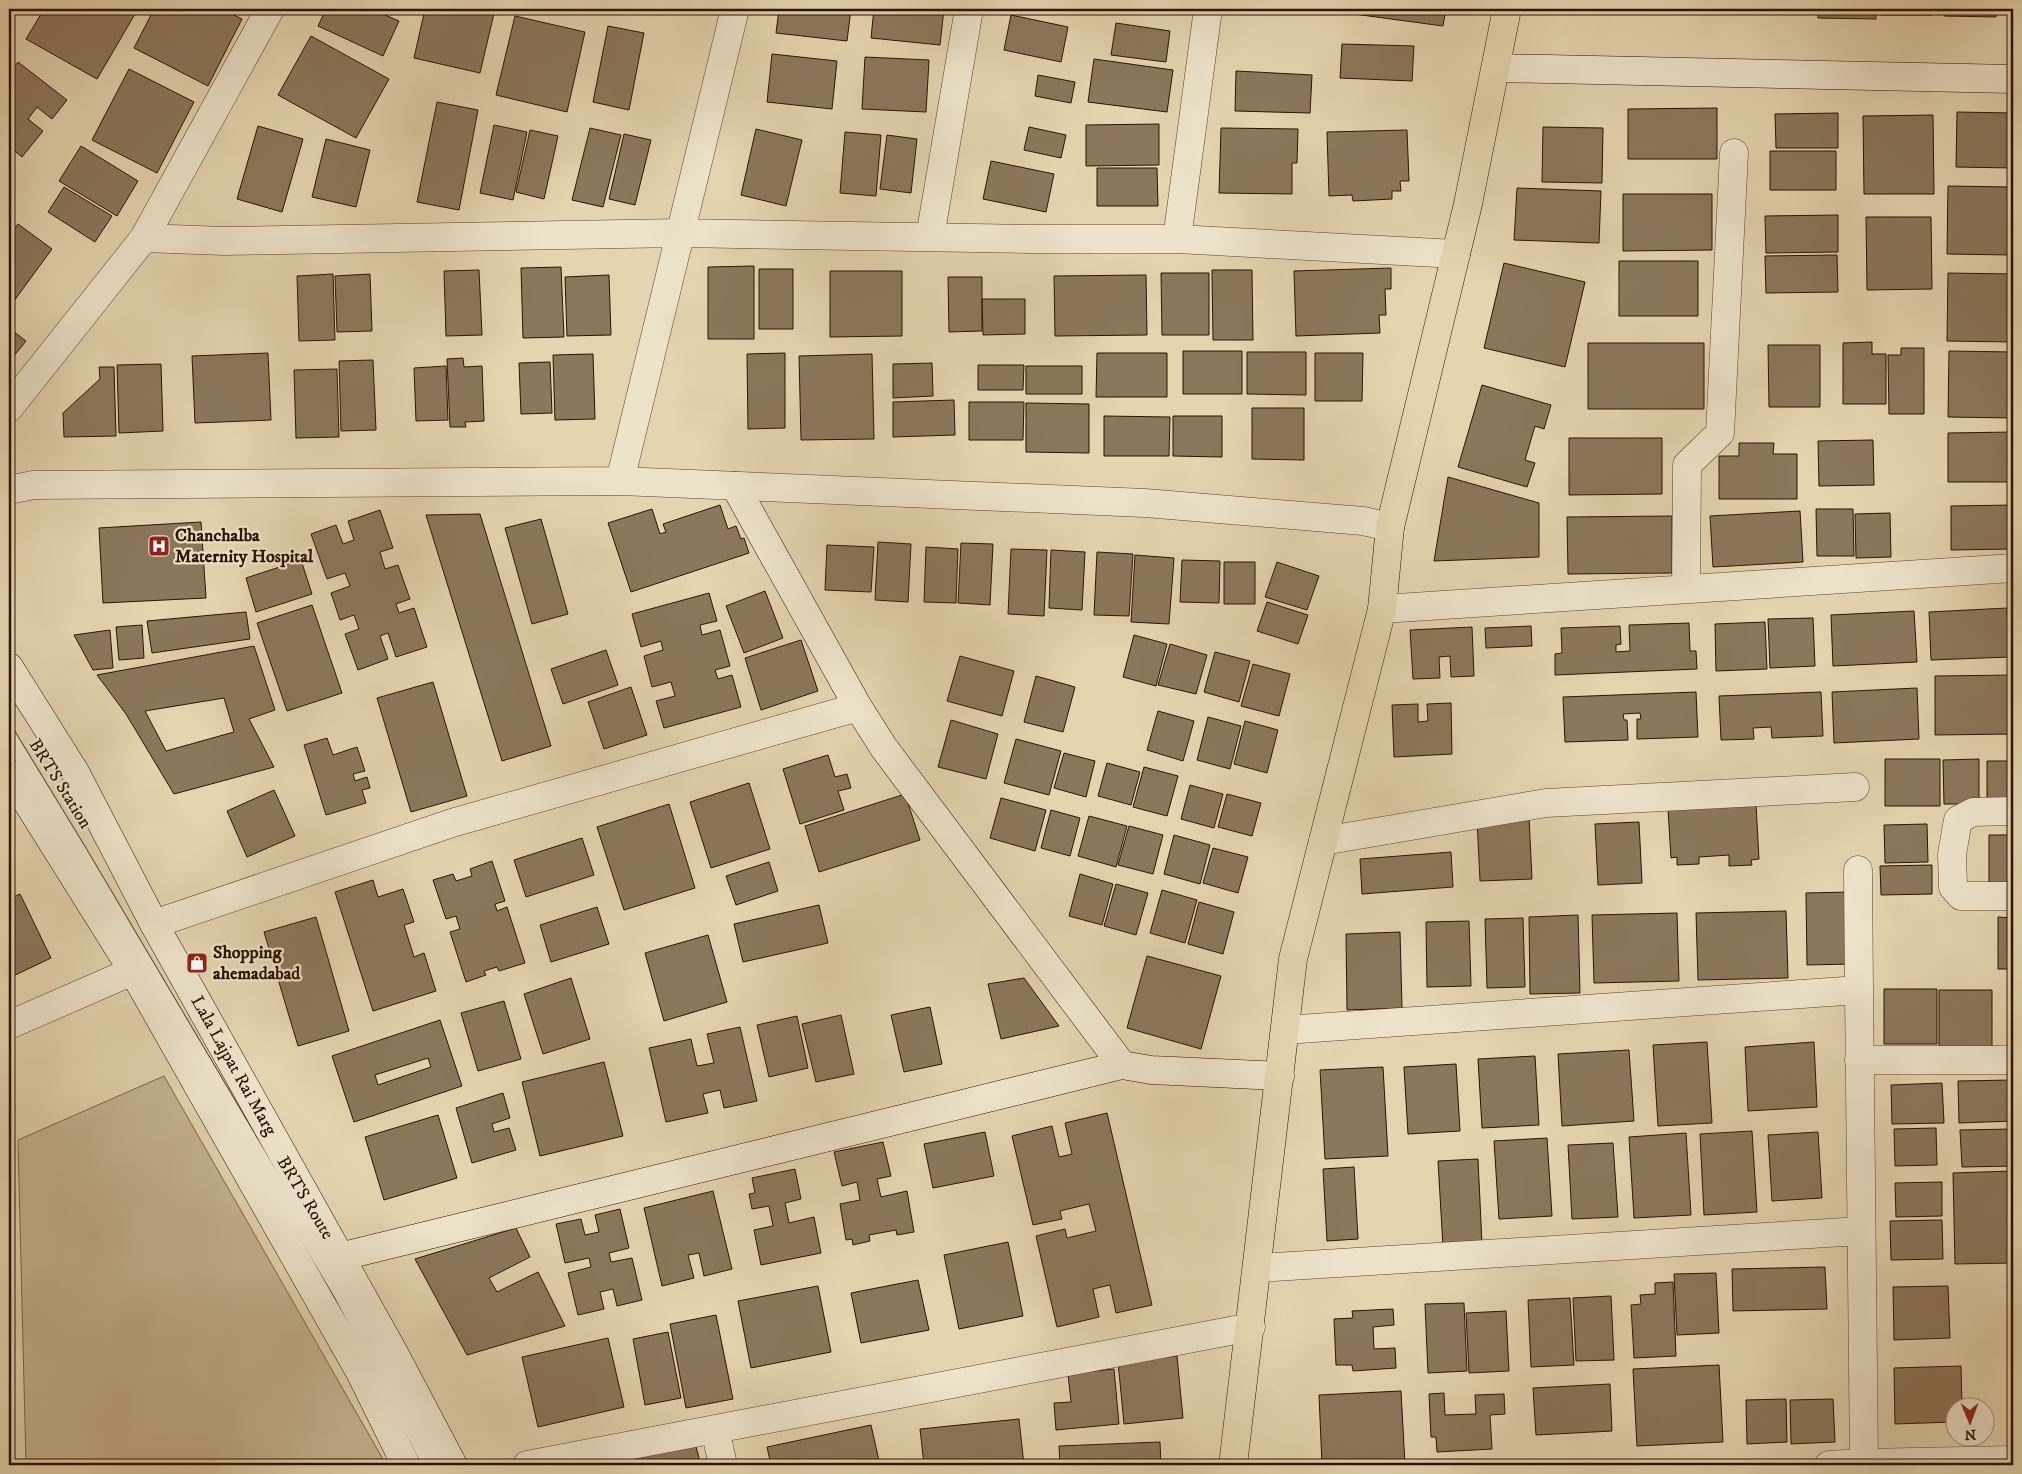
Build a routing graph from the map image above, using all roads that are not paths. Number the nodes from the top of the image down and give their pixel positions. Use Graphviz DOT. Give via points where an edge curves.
graph roads {
  1 [pos="270,9"];
  2 [pos="735,9"];
  3 [pos="969,9"];
  4 [pos="1208,9"];
  5 [pos="1507,9"];
  6 [pos="1496,68"];
  7 [pos="2013,79"];
  8 [pos="1734,153"];
  9 [pos="680,233"];
  10 [pos="930,237"];
  11 [pos="144,238"];
  12 [pos="1177,239"];
  13 [pos="1456,254"];
  14 [pos="9,408"];
  15 [pos="620,481"];
  16 [pos="735,486"];
  17 [pos="9,490"];
  18 [pos="1390,527"];
  19 [pos="2013,568"];
  20 [pos="1686,589"];
  21 [pos="1382,609"];
  22 [pos="9,667"];
  23 [pos="858,707"];
  24 [pos="9,736"];
  25 [pos="9,773"];
  26 [pos="1855,787"];
  27 [pos="2013,811"];
  28 [pos="1323,841"];
  29 [pos="79,851"];
  30 [pos="1858,870"];
  31 [pos="2013,896"];
  32 [pos="154,924"];
  33 [pos="133,971"];
  34 [pos="1859,990"];
  35 [pos="9,1025"];
  36 [pos="1285,1030"];
  37 [pos="1859,1060"];
  38 [pos="2013,1060"];
  39 [pos="1122,1064"];
  40 [pos="1280,1076"];
  41 [pos="1861,1230"];
  42 [pos="339,1257"];
  43 [pos="1258,1268"];
  44 [pos="1251,1327"];
  45 [pos="715,1430"];
  46 [pos="2013,1460"];
  47 [pos="1864,1463"];
  48 [pos="406,1465"];
  49 [pos="430,1465"];
  50 [pos="453,1465"];
  51 [pos="527,1465"];
  52 [pos="723,1465"];
  53 [pos="1233,1465"];
  54 [pos="1829,1465"];
  1 -- 11 [label="street"];
  2 -- 9 [label="street"];
  3 -- 10 [label="street"];
  4 -- 12 [label="street"];
  5 -- 6 [label="main road"];
  6 -- 7 [label="street"];
  6 -- 13 [label="main road"];
  8 -- 20 [label="street" via="1720,433 1687,465"];
  9 -- 10 [label="street"];
  9 -- 11 [label="street" via="224,241"];
  9 -- 15 [label="street"];
  10 -- 12 [label="street"];
  11 -- 14 [label="street"];
  12 -- 13 [label="street"];
  13 -- 18 [label="main road"];
  15 -- 16 [label="street"];
  15 -- 17 [label="street" via="33,485"];
  16 -- 18 [label="street" via="1145,503 1363,521"];
  16 -- 23 [label="street"];
  18 -- 21 [label="main road"];
  19 -- 20 [label="street"];
  20 -- 21 [label="street"];
  21 -- 28 [label="main road"];
  22 -- 32 [label="street, Lala Lajpat Rai Marg" via="75,772"];
  23 -- 32 [label="street" via="452,823"];
  23 -- 39 [label="street" via="884,748"];
  24 -- 29 [label="lane, BRTS Station"];
  25 -- 33 [label="street"];
  26 -- 28 [label="street" via="1546,803"];
  27 -- 31 [label="street" via="1973,812 1958,820 1952,854 1953,887 1961,896"];
  28 -- 36 [label="main road" via="1293,959"];
  29 -- 49 [label="lane, BRTS Route" via="341,1294"];
  30 -- 34 [label="street"];
  32 -- 42 [label="street, Lala Lajpat Rai Marg"];
  33 -- 35 [label="street"];
  33 -- 48 [label="street" via="360,1372"];
  34 -- 36 [label="street"];
  34 -- 37 [label="street"];
  36 -- 40 [label="main road"];
  37 -- 38 [label="street"];
  37 -- 41 [label="street"];
  39 -- 40 [label="street" via="1151,1070"];
  39 -- 42 [label="street"];
  40 -- 43 [label="main road"];
  41 -- 43 [label="street"];
  41 -- 47 [label="street"];
  42 -- 50 [label="street, Lala Lajpat Rai Marg"];
  43 -- 44 [label="main road"];
  44 -- 45 [label="street"];
  44 -- 53 [label="main road"];
  45 -- 51 [label="street"];
  45 -- 52 [label="street"];
  46 -- 47 [label="street"];
  47 -- 54 [label="street"];
}
